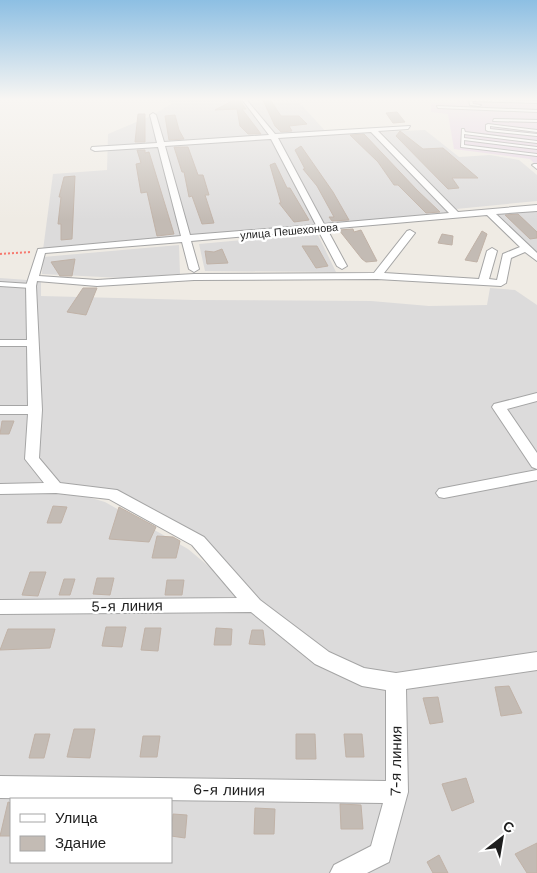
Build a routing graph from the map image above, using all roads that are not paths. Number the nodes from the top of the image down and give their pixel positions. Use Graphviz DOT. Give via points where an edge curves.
graph roads {
  1 [pos="159,139"];
  2 [pos="249,139"];
  3 [pos="275,139"];
  4 [pos="381,139"];
  5 [pos="462,139"];
  6 [pos="515,139"];
  7 [pos="537,142"];
  8 [pos="160,145"];
  9 [pos="95,148"];
  10 [pos="537,148"];
  11 [pos="537,155"];
  12 [pos="537,208"];
  13 [pos="490,212"];
  14 [pos="456,216"];
  15 [pos="323,228"];
  16 [pos="410,233"];
  17 [pos="188,240"];
  18 [pos="526,248"];
  19 [pos="492,251"];
  20 [pos="537,258"];
  21 [pos="342,266"];
  22 [pos="194,270"];
  23 [pos="378,276"];
  24 [pos="31,282"];
  25 [pos="483,282"];
  26 [pos="0,284"];
  27 [pos="0,343"];
  28 [pos="31,343"];
  29 [pos="537,397"];
  30 [pos="0,410"];
  31 [pos="34,410"];
  32 [pos="537,464"];
  33 [pos="537,475"];
  34 [pos="56,488"];
  35 [pos="0,489"];
  36 [pos="444,492"];
  37 [pos="254,605"];
  38 [pos="0,607"];
  39 [pos="537,661"];
  40 [pos="396,682"];
  41 [pos="0,787"];
  42 [pos="398,792"];
  43 [pos="342,873"];
  1 -- 8 [label="street"];
  2 -- 8 [label="street"];
  3 -- 15 [label="street"];
  4 -- 14 [label="street"];
  5 -- 10 [label="lane"];
  5 -- 11 [label="lane" via="462,146"];
  6 -- 7 [label="lane"];
  8 -- 9 [label="street"];
  8 -- 17 [label="street"];
  12 -- 13 [label="street, улица Пешехонова"];
  13 -- 14 [label="street, улица Пешехонова"];
  13 -- 18 [label="street"];
  14 -- 15 [label="street, улица Пешехонова"];
  15 -- 17 [label="street, улица Пешехонова"];
  15 -- 21 [label="street"];
  16 -- 23 [label="street"];
  17 -- 22 [label="street"];
  17 -- 24 [label="street, улица Пешехонова" via="41,251"];
  18 -- 20 [label="street"];
  18 -- 25 [label="street" via="506,256 501,283"];
  19 -- 25 [label="street"];
  23 -- 24 [label="street"];
  23 -- 25 [label="street"];
  24 -- 26 [label="lane"];
  24 -- 28 [label="street"];
  27 -- 28 [label="street"];
  28 -- 31 [label="street"];
  29 -- 32 [label="street" via="499,407"];
  30 -- 31 [label="street"];
  31 -- 34 [label="street" via="32,459"];
  33 -- 36 [label="street"];
  34 -- 35 [label="street"];
  34 -- 37 [label="street" via="112,494 198,541"];
  37 -- 38 [label="street, 5-я линия"];
  37 -- 40 [label="street" via="322,658 362,677"];
  39 -- 40 [label="street"];
  40 -- 42 [label="street, 7-я линия"];
  41 -- 42 [label="street, 6-я линия"];
  42 -- 43 [label="street, 7-я линия" via="381,854"];
}
